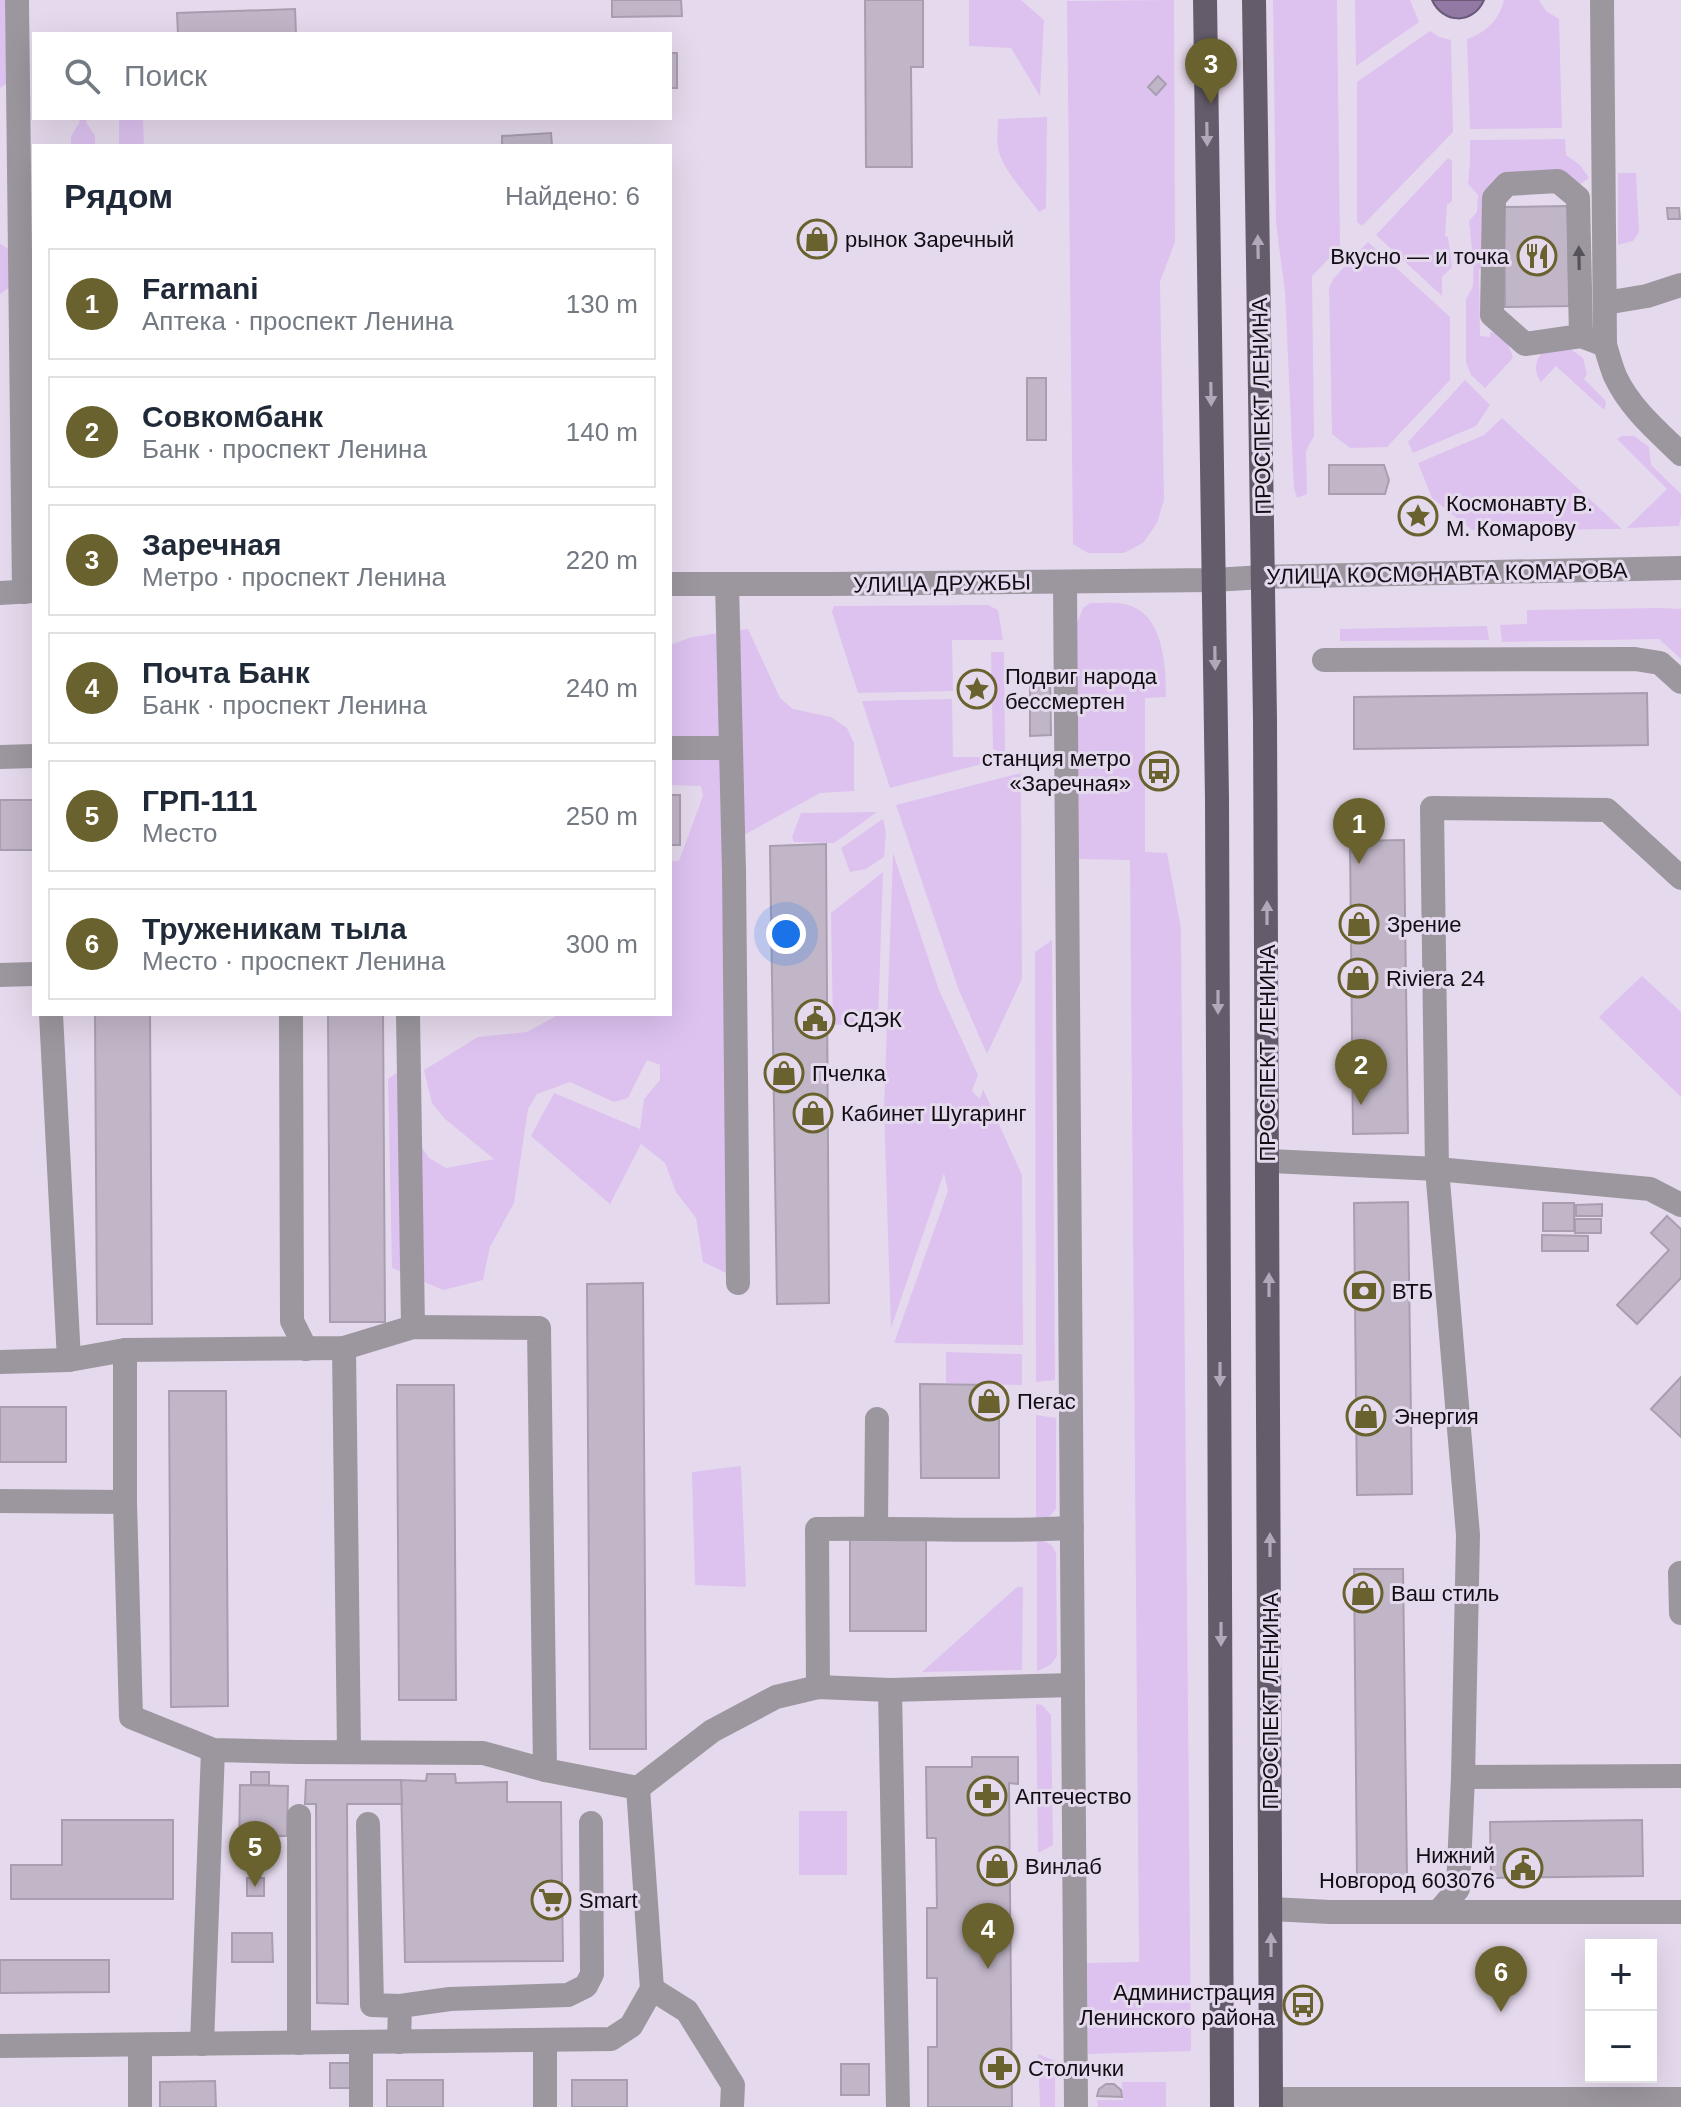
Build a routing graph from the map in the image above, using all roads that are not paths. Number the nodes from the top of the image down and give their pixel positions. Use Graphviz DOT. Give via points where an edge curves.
graph roads {
  1 [pos="17,0"];
  2 [pos="1205,0"];
  3 [pos="1254,0"];
  4 [pos="1602,0"];
  5 [pos="9,125"];
  6 [pos="1681,285"];
  7 [pos="1605,303"];
  8 [pos="1581,336"];
  9 [pos="1605,345"];
  10 [pos="28,422"];
  11 [pos="1681,454"];
  12 [pos="1681,568"];
  13 [pos="1263,577"];
  14 [pos="1214,580"];
  15 [pos="1065,582"];
  16 [pos="672,584"];
  17 [pos="727,584"];
  18 [pos="19,592"];
  19 [pos="1324,660"];
  20 [pos="1681,682"];
  21 [pos="672,748"];
  22 [pos="730,748"];
  23 [pos="32,756"];
  24 [pos="0,757"];
  25 [pos="1681,878"];
  26 [pos="32,974"];
  27 [pos="0,975"];
  28 [pos="51,1016"];
  29 [pos="291,1016"];
  30 [pos="408,1016"];
  31 [pos="1268,1161"];
  32 [pos="1437,1169"];
  33 [pos="1681,1205"];
  34 [pos="738,1283"];
  35 [pos="413,1327"];
  36 [pos="344,1348"];
  37 [pos="306,1349"];
  38 [pos="125,1350"];
  39 [pos="69,1360"];
  40 [pos="0,1362"];
  41 [pos="877,1419"];
  42 [pos="0,1501"];
  43 [pos="125,1502"];
  44 [pos="876,1527"];
  45 [pos="1072,1528"];
  46 [pos="1680,1573"];
  47 [pos="1681,1613"];
  48 [pos="1073,1685"];
  49 [pos="818,1687"];
  50 [pos="890,1690"];
  51 [pos="213,1750"];
  52 [pos="349,1752"];
  53 [pos="545,1770"];
  54 [pos="1681,1776"];
  55 [pos="1463,1777"];
  56 [pos="638,1788"];
  57 [pos="299,1816"];
  58 [pos="591,1823"];
  59 [pos="368,1824"];
  60 [pos="1271,1909"];
  61 [pos="1438,1912"];
  62 [pos="1681,1912"];
  63 [pos="652,1989"];
  64 [pos="400,2006"];
  65 [pos="545,2040"];
  66 [pos="361,2042"];
  67 [pos="399,2042"];
  68 [pos="299,2043"];
  69 [pos="202,2044"];
  70 [pos="140,2045"];
  71 [pos="0,2046"];
  72 [pos="1681,2099"];
  73 [pos="1271,2103"];
  74 [pos="1630,2103"];
  75 [pos="140,2107"];
  76 [pos="361,2107"];
  77 [pos="545,2107"];
  78 [pos="732,2107"];
  79 [pos="898,2107"];
  80 [pos="1076,2107"];
  81 [pos="1222,2107"];
  1 -- 5 [label="street"];
  2 -- 14 [label="main road, one-way"];
  13 -- 3 [label="main road, ПРОСПЕКТ ЛЕНИНА, one-way"];
  4 -- 7 [label="street"];
  5 -- 10 [label="street"];
  6 -- 7 [label="street"];
  7 -- 9 [label="street"];
  8 -- 8 [label="street, one-way" via="1578,198 1558,181 1507,184 1494,198 1492,315 1525,344"];
  8 -- 9 [label="street"];
  9 -- 11 [label="street" via="1626,396"];
  10 -- 18 [label="street"];
  12 -- 13 [label="street, УЛИЦА КОСМОНАВТА КОМАРОВА"];
  13 -- 14 [label="street, УЛИЦА КОСМОНАВТА КОМАРОВА"];
  31 -- 13 [label="main road, ПРОСПЕКТ ЛЕНИНА, one-way"];
  14 -- 15 [label="street, УЛИЦА ДРУЖБЫ"];
  14 -- 81 [label="main road, one-way"];
  15 -- 17 [label="street, УЛИЦА ДРУЖБЫ"];
  15 -- 45 [label="street"];
  16 -- 17 [label="street, УЛИЦА ДРУЖБЫ"];
  17 -- 22 [label="street"];
  19 -- 20 [label="street" via="1635,659 1660,663"];
  21 -- 22 [label="street"];
  22 -- 34 [label="street"];
  23 -- 24 [label="street"];
  25 -- 32 [label="street" via="1607,810 1432,808"];
  26 -- 27 [label="street"];
  28 -- 39 [label="street"];
  29 -- 37 [label="street" via="292,1321"];
  30 -- 35 [label="street"];
  31 -- 32 [label="street"];
  60 -- 31 [label="main road, ПРОСПЕКТ ЛЕНИНА, one-way"];
  32 -- 33 [label="street" via="1650,1189"];
  32 -- 55 [label="street" via="1468,1535"];
  35 -- 36 [label="street"];
  35 -- 53 [label="street" via="539,1328"];
  36 -- 37 [label="street"];
  36 -- 52 [label="street"];
  37 -- 38 [label="street"];
  38 -- 39 [label="street"];
  38 -- 43 [label="street"];
  39 -- 40 [label="street"];
  41 -- 44 [label="street"];
  42 -- 43 [label="street"];
  43 -- 51 [label="street" via="131,1717"];
  44 -- 45 [label="street"];
  44 -- 49 [label="street" via="817,1529"];
  45 -- 48 [label="street"];
  46 -- 47 [label="street"];
  48 -- 50 [label="street"];
  48 -- 80 [label="street"];
  49 -- 50 [label="street"];
  49 -- 56 [label="street" via="776,1697 712,1731"];
  50 -- 79 [label="street"];
  51 -- 52 [label="street"];
  51 -- 69 [label="street"];
  52 -- 53 [label="street" via="483,1753"];
  53 -- 56 [label="street"];
  54 -- 55 [label="street"];
  55 -- 61 [label="street" via="1458,1889"];
  56 -- 63 [label="street"];
  57 -- 68 [label="street"];
  58 -- 64 [label="street" via="592,1974 586,1986 568,1995"];
  59 -- 64 [label="street" via="372,2005"];
  60 -- 61 [label="street"];
  73 -- 60 [label="main road, ПРОСПЕКТ ЛЕНИНА, one-way"];
  61 -- 62 [label="street"];
  63 -- 65 [label="street" via="631,2026 611,2039"];
  63 -- 78 [label="street" via="687,2011 733,2085"];
  64 -- 67 [label="street"];
  65 -- 67 [label="street"];
  65 -- 77 [label="street"];
  66 -- 67 [label="street"];
  66 -- 68 [label="street"];
  66 -- 76 [label="street"];
  68 -- 69 [label="street"];
  69 -- 70 [label="street"];
  70 -- 71 [label="street"];
  70 -- 75 [label="street"];
  72 -- 74 [label="street"];
  73 -- 74 [label="street"];
}
